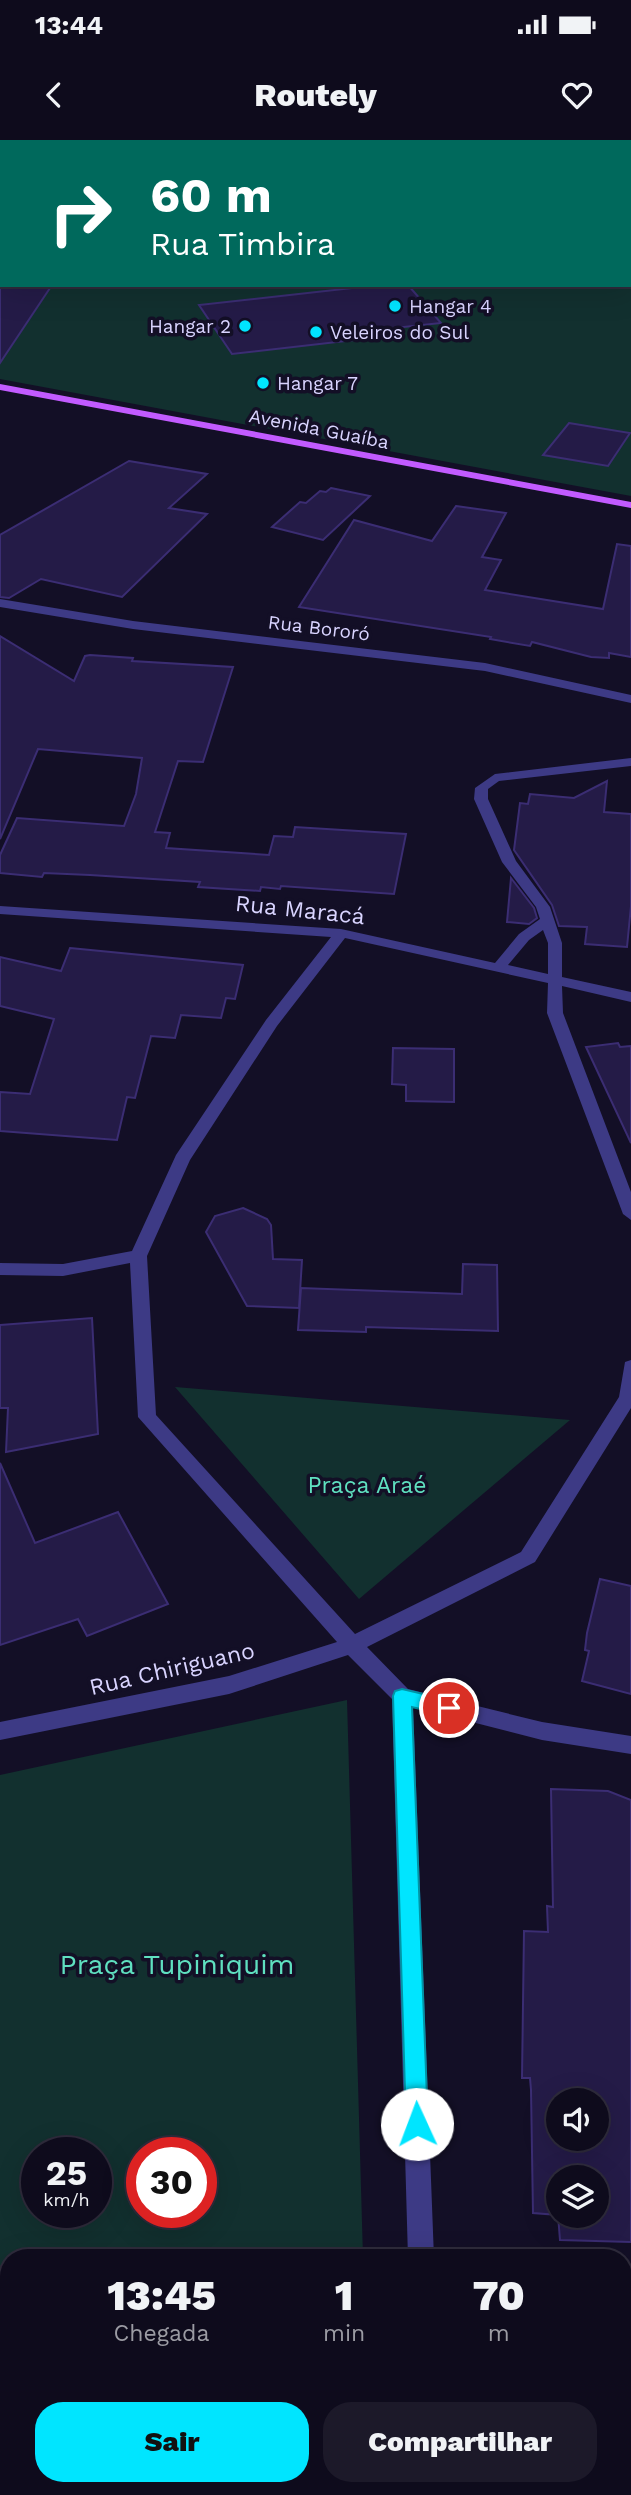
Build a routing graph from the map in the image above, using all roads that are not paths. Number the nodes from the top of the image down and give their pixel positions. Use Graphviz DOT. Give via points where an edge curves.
graph roads {
  1 [pos="0,387"];
  2 [pos="631,505"];
  3 [pos="0,603"];
  4 [pos="631,699"];
  5 [pos="631,762"];
  6 [pos="0,910"];
  7 [pos="547,921"];
  8 [pos="341,933"];
  9 [pos="498,968"];
  10 [pos="555,980"];
  11 [pos="631,998"];
  12 [pos="631,1214"];
  13 [pos="138,1256"];
  14 [pos="0,1269"];
  15 [pos="631,1367"];
  16 [pos="352,1645"];
  17 [pos="402,1696"];
  18 [pos="0,1731"];
  19 [pos="631,1745"];
  20 [pos="421,2249"];
  1 -- 2 [label="main road, Avenida Guaíba"];
  3 -- 4 [label="street, Rua Bororó" via="132,625 485,667"];
  5 -- 7 [label="street" via="495,778 482,788 481,799 509,862"];
  6 -- 8 [label="street, Rua Maracá"];
  7 -- 9 [label="street" via="524,937"];
  7 -- 10 [label="street" via="555,943"];
  8 -- 9 [label="street, Rua Maracá"];
  8 -- 13 [label="street" via="271,1023 182,1159"];
  9 -- 10 [label="street, Rua Maracá"];
  10 -- 11 [label="street, Rua Maracá"];
  10 -- 12 [label="street" via="555,1013"];
  13 -- 14 [label="street" via="64,1270"];
  13 -- 16 [label="street" via="148,1417"];
  15 -- 16 [label="street" via="628,1398 528,1557"];
  16 -- 17 [label="street"];
  16 -- 18 [label="street, Rua Chiriguano" via="229,1685"];
  17 -- 19 [label="street" via="542,1731"];
  17 -- 20 [label="street"];
}
